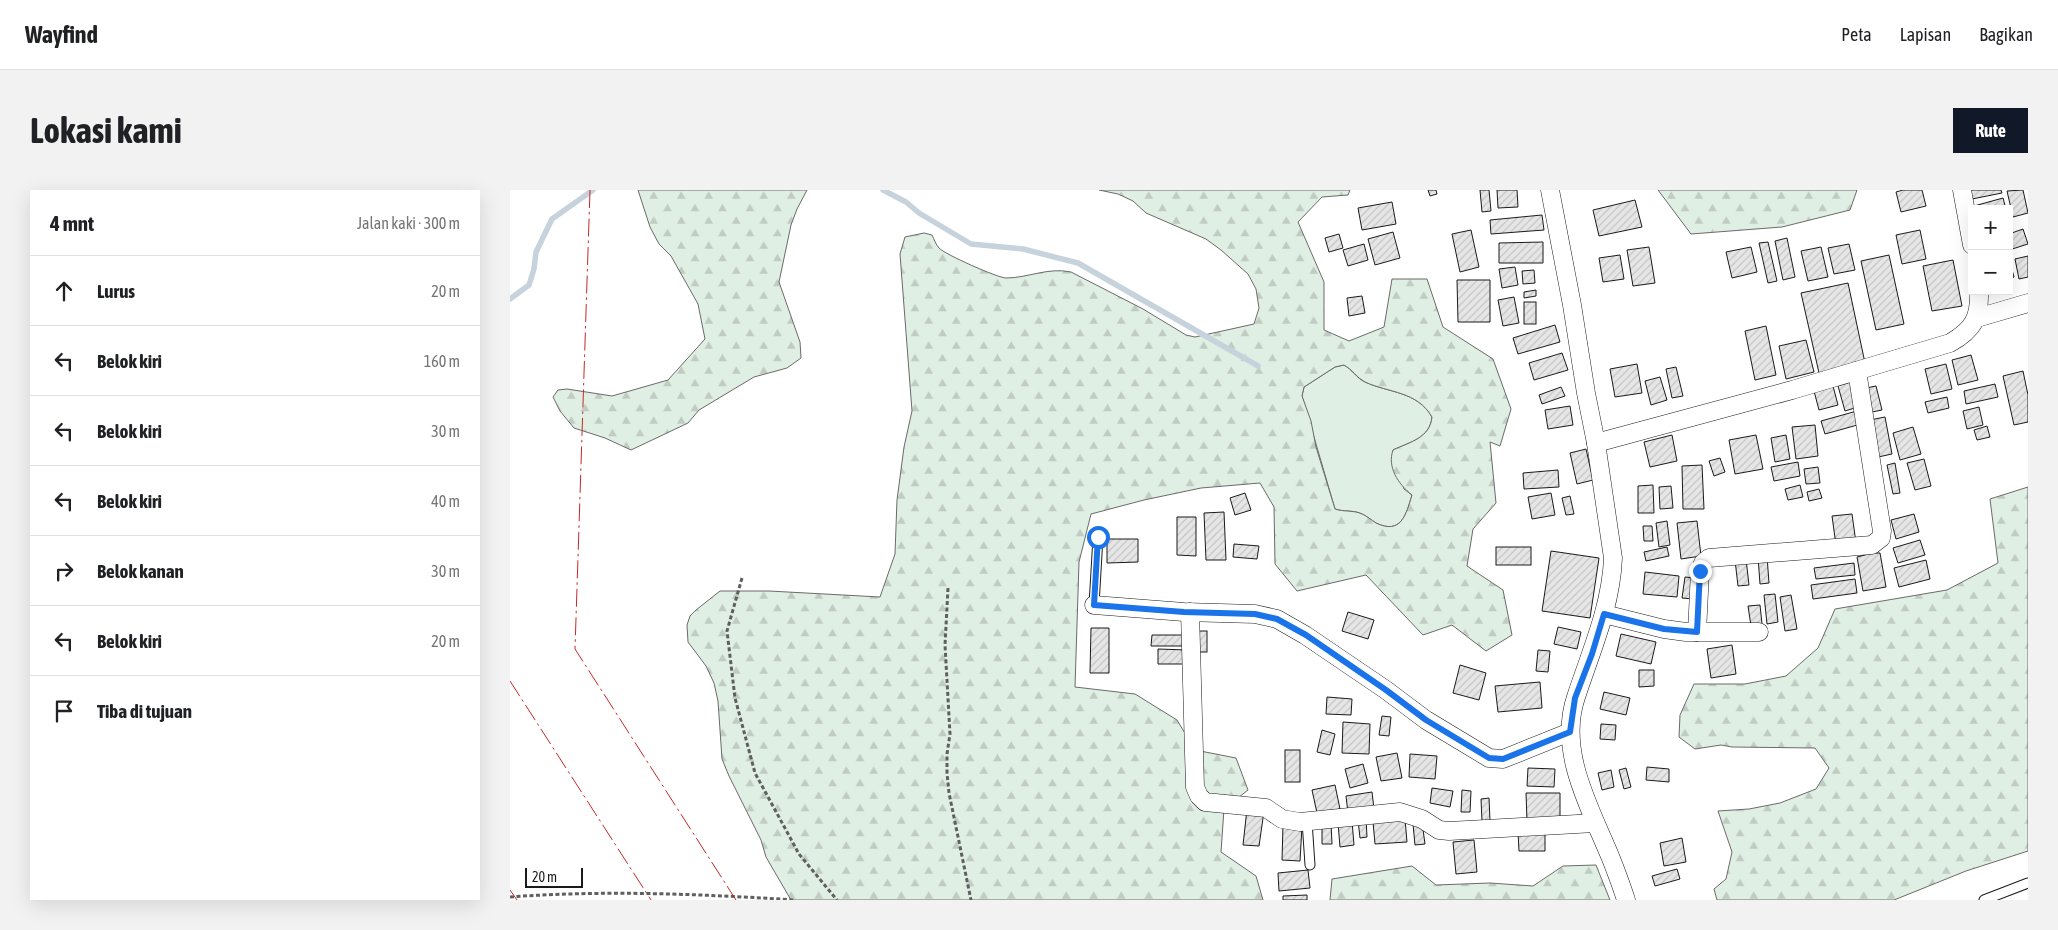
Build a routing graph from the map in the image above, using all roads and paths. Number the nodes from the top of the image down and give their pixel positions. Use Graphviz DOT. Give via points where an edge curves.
graph roads {
  1 [pos="1550,190"];
  2 [pos="1962,190"];
  3 [pos="1968,223"];
  4 [pos="1979,295"];
  5 [pos="2028,303"];
  6 [pos="1977,318"];
  7 [pos="1857,371"];
  8 [pos="1596,443"];
  9 [pos="1098,537"];
  10 [pos="742,578"];
  11 [pos="948,588"];
  12 [pos="1094,605"];
  13 [pos="1190,612"];
  14 [pos="1604,614"];
  15 [pos="1697,632"];
  16 [pos="1759,632"];
  17 [pos="1570,732"];
  18 [pos="1308,821"];
  19 [pos="1595,823"];
  20 [pos="1310,865"];
  21 [pos="2028,883"];
  22 [pos="510,897"];
  23 [pos="795,900"];
  24 [pos="837,900"];
  25 [pos="971,900"];
  26 [pos="1626,900"];
  27 [pos="1984,900"];
  1 -- 8 [label="street"];
  2 -- 3 [label="street"];
  4 -- 6 [label="street"];
  5 -- 6 [label="street"];
  6 -- 7 [label="street" via="1966,332 1950,343"];
  7 -- 8 [label="street"];
  7 -- 15 [label="street" via="1881,538 1872,545 1709,558 1700,571"];
  8 -- 14 [label="street" via="1613,558 1613,576"];
  9 -- 12 [label="lane"];
  10 -- 24 [label="path" via="727,631 735,698 754,773 799,854"];
  11 -- 25 [label="path" via="945,645 950,734 947,754 949,793"];
  12 -- 13 [label="street"];
  13 -- 17 [label="street" via="1255,614 1277,619 1306,635 1426,720 1489,758 1503,759"];
  13 -- 18 [label="street" via="1195,787 1199,796 1205,802 1266,808 1282,819"];
  14 -- 15 [label="street" via="1664,629"];
  14 -- 17 [label="street" via="1575,698"];
  15 -- 16 [label="street"];
  17 -- 19 [label="street" via="1572,756"];
  18 -- 19 [label="street" via="1392,812 1422,819 1439,830 1450,831"];
  18 -- 20 [label="lane"];
  19 -- 26 [label="street"];
  21 -- 27 [label="lane"];
  22 -- 23 [label="path" via="572,892"];
}
